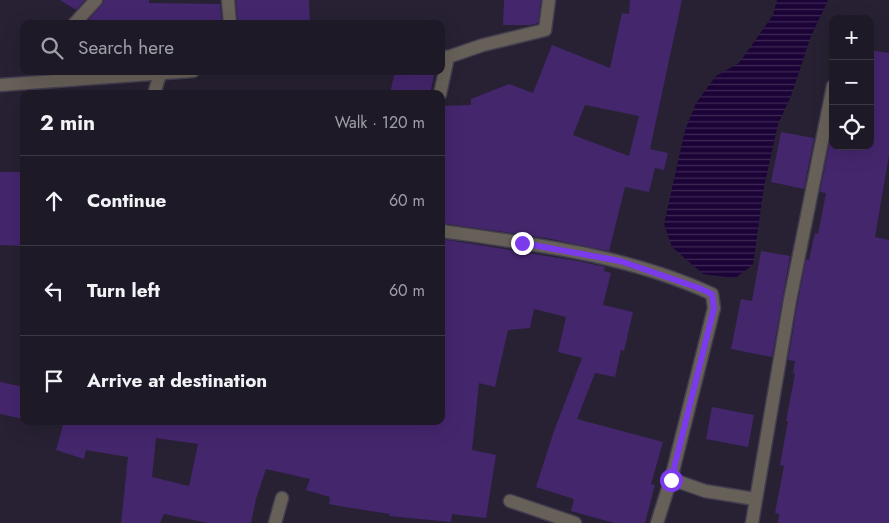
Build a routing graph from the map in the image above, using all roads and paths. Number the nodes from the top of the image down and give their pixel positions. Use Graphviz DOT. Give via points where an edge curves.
graph roads {
  1 [pos="96,0"];
  2 [pos="228,0"];
  3 [pos="549,0"];
  4 [pos="78,20"];
  5 [pos="230,20"];
  6 [pos="445,58"];
  7 [pos="28,75"];
  8 [pos="146,75"];
  9 [pos="160,75"];
  10 [pos="442,75"];
  11 [pos="20,84"];
  12 [pos="0,86"];
  13 [pos="155,90"];
  14 [pos="440,90"];
  15 [pos="829,105"];
  16 [pos="445,231"];
  17 [pos="671,480"];
  18 [pos="282,498"];
  19 [pos="755,499"];
  20 [pos="510,501"];
  21 [pos="275,523"];
  22 [pos="575,523"];
  23 [pos="657,523"];
  24 [pos="752,523"];
  1 -- 4 [label="street"];
  2 -- 5 [label="street"];
  3 -- 6 [label="street" via="545,30"];
  7 -- 11 [label="street"];
  8 -- 11 [label="street"];
  9 -- 13 [label="street"];
  10 -- 14 [label="street"];
  11 -- 12 [label="street"];
  15 -- 19 [label="street"];
  16 -- 17 [label="street" via="620,261 712,294 714,308"];
  17 -- 19 [label="street" via="705,491"];
  17 -- 23 [label="street"];
  18 -- 21 [label="street"];
  19 -- 24 [label="street"];
  20 -- 22 [label="street"];
}
